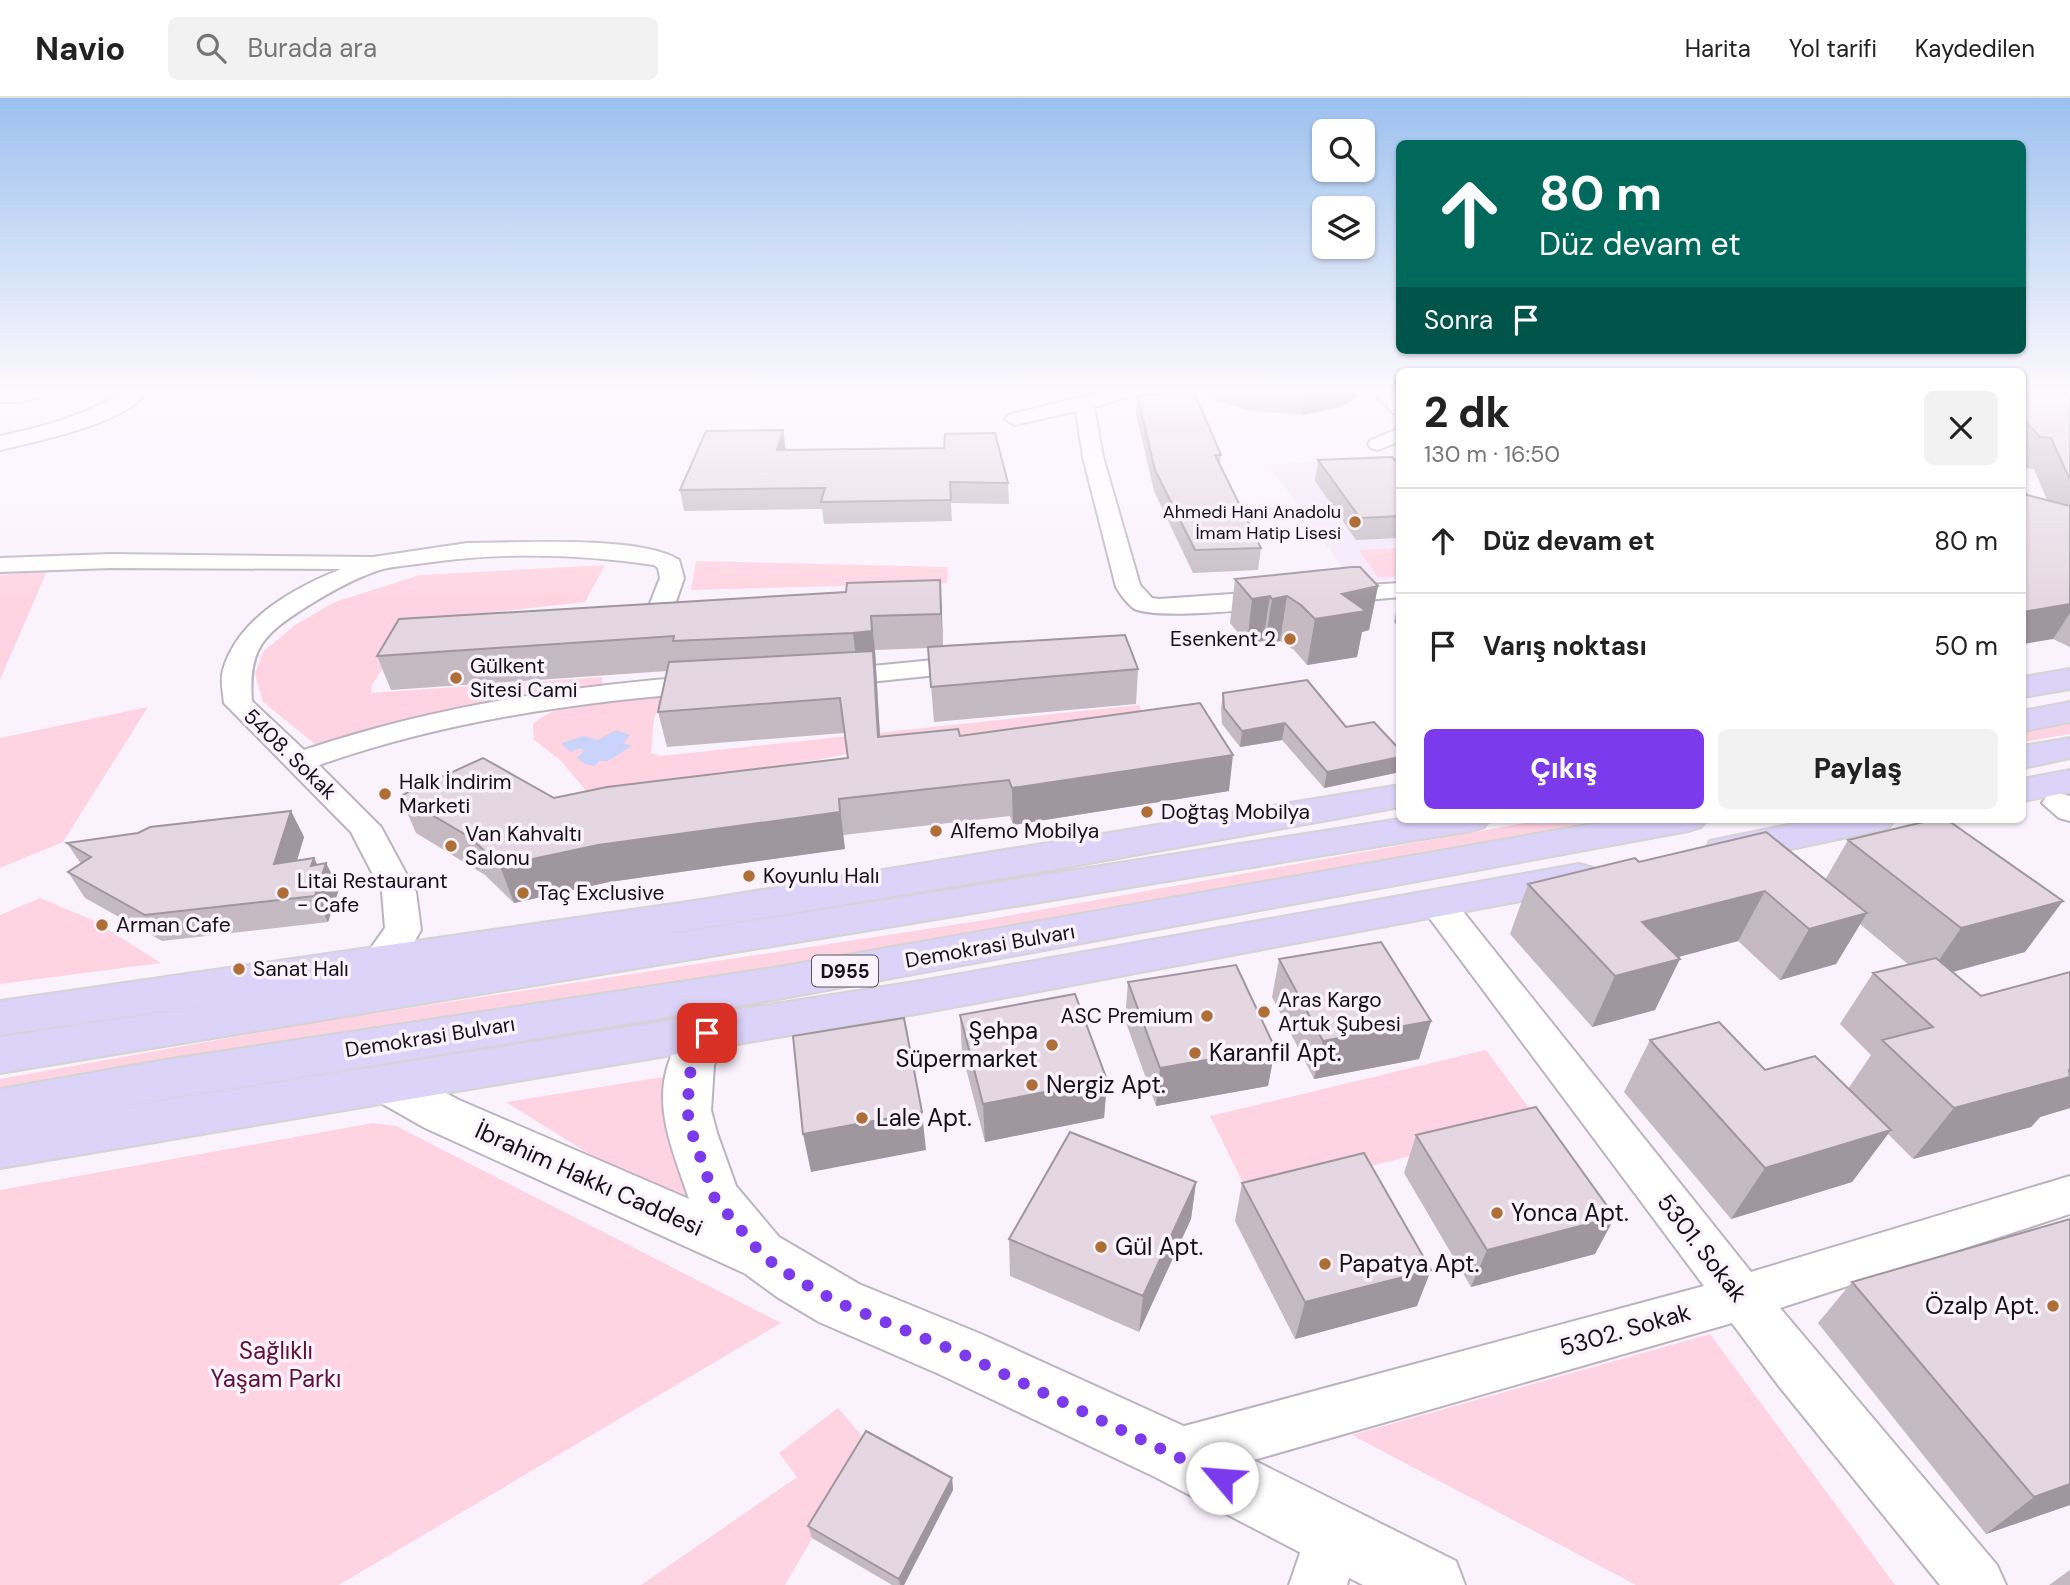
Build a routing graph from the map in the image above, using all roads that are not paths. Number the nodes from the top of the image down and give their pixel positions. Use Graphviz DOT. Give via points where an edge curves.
graph roads {
  1 [pos="1094,461"];
  2 [pos="377,562"];
  3 [pos="0,565"];
  4 [pos="1396,590"];
  5 [pos="658,616"];
  6 [pos="999,662"];
  7 [pos="802,679"];
  8 [pos="2070,679"];
  9 [pos="735,682"];
  10 [pos="2026,686"];
  11 [pos="2070,712"];
  12 [pos="2026,720"];
  13 [pos="2070,748"];
  14 [pos="2026,756"];
  15 [pos="298,762"];
  16 [pos="2026,791"];
  17 [pos="1396,797"];
  18 [pos="2066,798"];
  19 [pos="1447,823"];
  20 [pos="1666,823"];
  21 [pos="1855,823"];
  22 [pos="1437,903"];
  23 [pos="377,966"];
  24 [pos="0,1018"];
  25 [pos="707,1033"];
  26 [pos="0,1055"];
  27 [pos="389,1085"];
  28 [pos="0,1109"];
  29 [pos="0,1147"];
  30 [pos="2070,1195"];
  31 [pos="763,1256"];
  32 [pos="1741,1298"];
  33 [pos="1177,1455"];
  34 [pos="1326,1561"];
  35 [pos="1432,1585"];
  36 [pos="1977,1585"];
  1 -- 4 [label="street" via="1128,587 1143,603 1159,607"];
  2 -- 3 [label="street"];
  2 -- 5 [label="street, 5408. Sokak" via="467,550 601,550 661,559 670,565 672,578"];
  2 -- 15 [label="street, 5408. Sokak" via="324,585 274,617 249,641 236,672 238,703"];
  6 -- 7 [label="street"];
  8 -- 10 [label="highway"];
  9 -- 15 [label="street" via="620,689 476,713 350,743"];
  11 -- 12 [label="highway"];
  13 -- 14 [label="highway"];
  15 -- 23 [label="street, 5408. Sokak" via="365,827 400,892 403,930"];
  16 -- 18 [label="highway"];
  17 -- 23 [label="highway"];
  19 -- 26 [label="highway, D955"];
  20 -- 28 [label="highway, Demokrasi Bulvarı / D955" via="773,984"];
  21 -- 22 [label="highway"];
  22 -- 25 [label="highway"];
  22 -- 32 [label="street, 5301. Sokak"];
  23 -- 24 [label="highway"];
  25 -- 27 [label="highway"];
  25 -- 31 [label="street" via="691,1065 687,1110 692,1133 715,1199"];
  27 -- 29 [label="highway"];
  27 -- 31 [label="street, İbrahim Hakkı Caddesi" via="442,1114"];
  30 -- 32 [label="street, 5302. Sokak"];
  31 -- 33 [label="street, İbrahim Hakkı Caddesi" via="839,1303 960,1353"];
  32 -- 33 [label="street, 5302. Sokak"];
  32 -- 36 [label="street, 5301. Sokak"];
  33 -- 34 [label="street, İbrahim Hakkı Caddesi"];
  34 -- 35 [label="street, İbrahim Hakkı Caddesi"];
}
